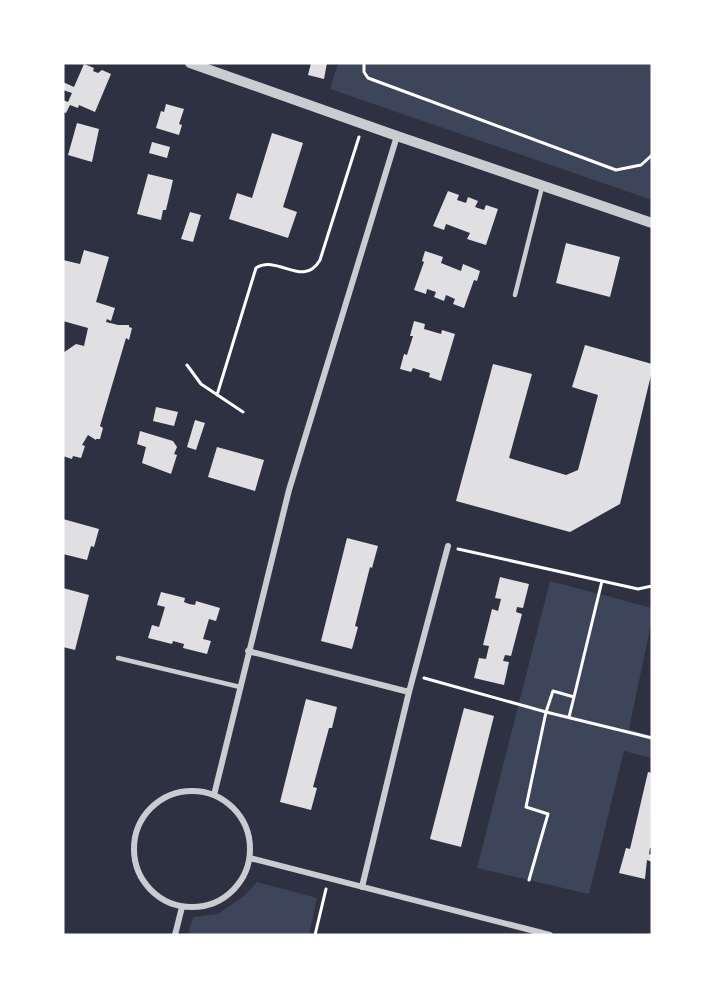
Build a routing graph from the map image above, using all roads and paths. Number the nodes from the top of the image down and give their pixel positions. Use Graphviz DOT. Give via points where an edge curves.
graph roads {
  1 [pos="190,63"];
  2 [pos="364,63"];
  3 [pos="364,124"];
  4 [pos="396,136"];
  5 [pos="652,155"];
  6 [pos="542,185"];
  7 [pos="652,223"];
  8 [pos="515,295"];
  9 [pos="187,365"];
  10 [pos="217,395"];
  11 [pos="243,412"];
  12 [pos="448,546"];
  13 [pos="602,581"];
  14 [pos="652,586"];
  15 [pos="248,651"];
  16 [pos="118,658"];
  17 [pos="413,675"];
  18 [pos="240,687"];
  19 [pos="409,692"];
  20 [pos="574,697"];
  21 [pos="546,712"];
  22 [pos="569,717"];
  23 [pos="652,738"];
  24 [pos="214,795"];
  25 [pos="250,858"];
  26 [pos="328,878"];
  27 [pos="529,880"];
  28 [pos="362,887"];
  29 [pos="182,907"];
  30 [pos="175,935"];
  31 [pos="315,935"];
  32 [pos="550,935"];
  1 -- 3 [label="street"];
  2 -- 5 [label="path" via="368,78 616,170 641,165"];
  3 -- 4 [label="street"];
  3 -- 10 [label="path" via="320,260 311,271 266,263 256,268"];
  4 -- 6 [label="street"];
  4 -- 15 [label="street" via="289,490"];
  6 -- 7 [label="street"];
  6 -- 8 [label="lane"];
  9 -- 10 [label="path" via="201,384"];
  10 -- 11 [label="path"];
  12 -- 13 [label="path"];
  12 -- 17 [label="street"];
  13 -- 14 [label="path" via="638,589"];
  13 -- 20 [label="path"];
  15 -- 18 [label="street"];
  15 -- 19 [label="street"];
  16 -- 18 [label="lane"];
  17 -- 19 [label="street"];
  17 -- 21 [label="path"];
  18 -- 24 [label="street"];
  19 -- 28 [label="street"];
  20 -- 21 [label="path" via="553,691"];
  20 -- 22 [label="path"];
  21 -- 22 [label="path"];
  21 -- 27 [label="path" via="526,807 548,814"];
  22 -- 23 [label="path"];
  24 -- 25 [label="street" via="231,805 243,820 250,839"];
  24 -- 29 [label="street" via="179,792 162,799 148,810 134,842 140,876 151,891"];
  25 -- 26 [label="street"];
  25 -- 29 [label="street" via="233,891 201,907"];
  26 -- 28 [label="street"];
  26 -- 31 [label="path"];
  28 -- 32 [label="street"];
  29 -- 30 [label="street"];
}
